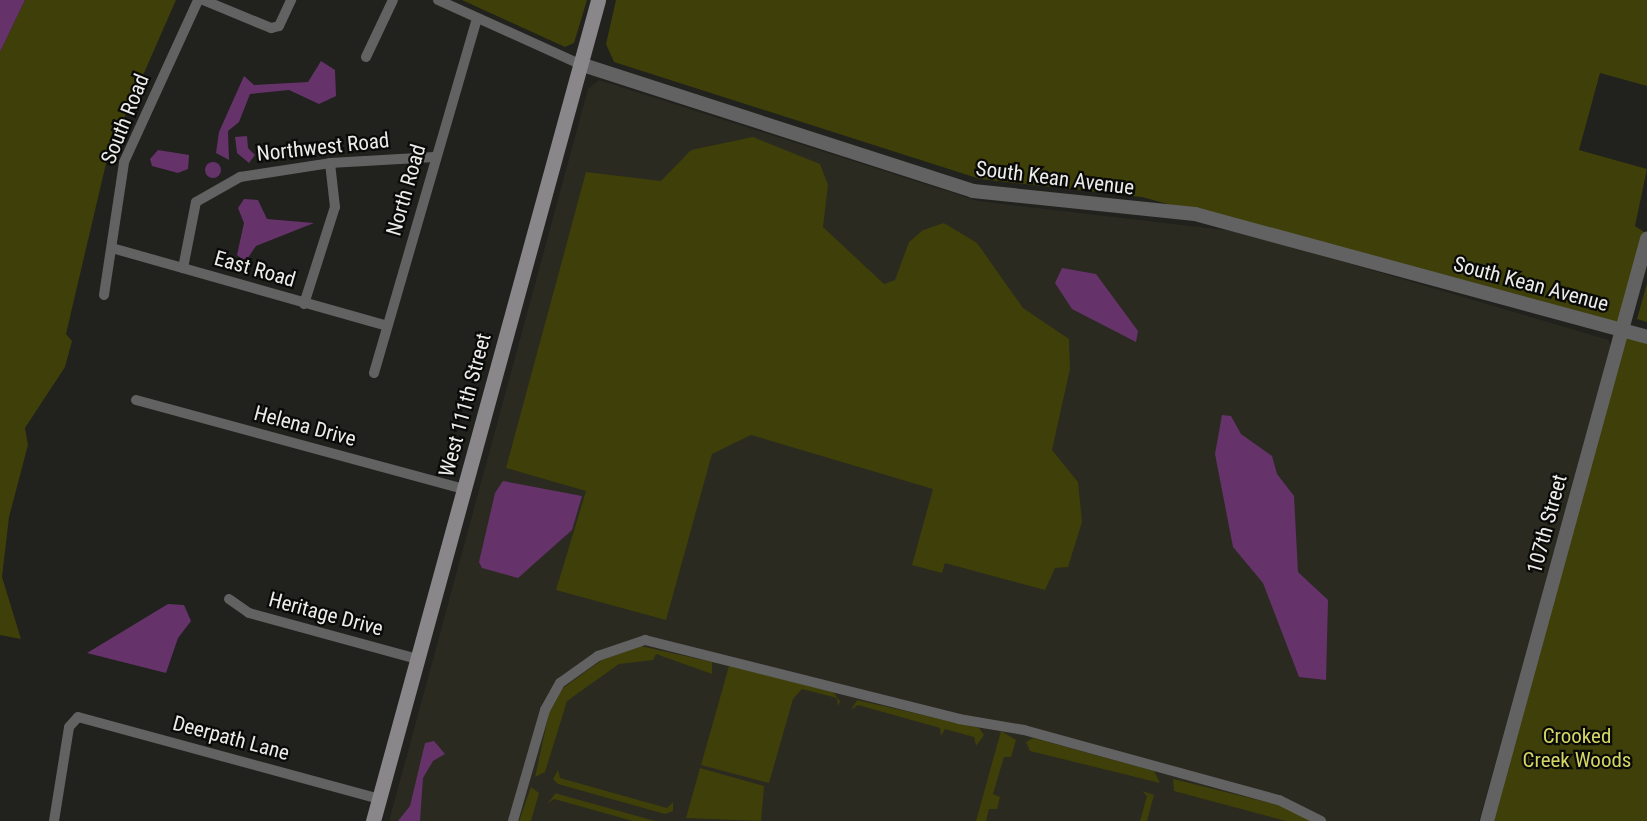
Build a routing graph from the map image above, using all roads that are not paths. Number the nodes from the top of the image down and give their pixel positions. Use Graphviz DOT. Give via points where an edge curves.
graph roads {
  1 [pos="198,0"];
  2 [pos="203,0"];
  3 [pos="291,0"];
  4 [pos="393,0"];
  5 [pos="438,0"];
  6 [pos="598,0"];
  7 [pos="477,19"];
  8 [pos="366,57"];
  9 [pos="580,64"];
  10 [pos="435,157"];
  11 [pos="330,163"];
  12 [pos="1647,238"];
  13 [pos="112,248"];
  14 [pos="183,268"];
  15 [pos="104,295"];
  16 [pos="304,304"];
  17 [pos="387,326"];
  18 [pos="1622,330"];
  19 [pos="1647,337"];
  20 [pos="374,373"];
  21 [pos="136,399"];
  22 [pos="464,489"];
  23 [pos="229,599"];
  24 [pos="417,659"];
  25 [pos="379,799"];
  26 [pos="54,821"];
  27 [pos="373,821"];
  28 [pos="513,821"];
  29 [pos="1320,821"];
  30 [pos="1487,821"];
  1 -- 13 [label="street, South Road" via="124,162"];
  2 -- 3 [label="street" via="271,28 279,26"];
  4 -- 8 [label="street"];
  5 -- 7 [label="street, South Kean Avenue"];
  6 -- 9 [label="main road, West 111th Street"];
  7 -- 9 [label="street, South Kean Avenue"];
  7 -- 10 [label="street, North Road"];
  9 -- 18 [label="street, South Kean Avenue" via="974,191 1195,214"];
  9 -- 22 [label="main road, West 111th Street"];
  10 -- 11 [label="street, Northwest Road"];
  10 -- 17 [label="street, North Road"];
  11 -- 14 [label="street, Northwest Road" via="240,177 202,196 193,210"];
  11 -- 16 [label="street" via="335,207"];
  12 -- 18 [label="street, 107th Street"];
  13 -- 14 [label="street, East Road"];
  13 -- 15 [label="street, South Road"];
  14 -- 16 [label="street, East Road"];
  16 -- 17 [label="street, East Road"];
  17 -- 20 [label="street, North Road"];
  18 -- 19 [label="street, South Kean Avenue"];
  18 -- 30 [label="street, 107th Street"];
  21 -- 22 [label="street, Helena Drive"];
  22 -- 24 [label="main road, West 111th Street"];
  23 -- 24 [label="street, Heritage Drive" via="249,613"];
  24 -- 25 [label="main road, West 111th Street"];
  25 -- 26 [label="street, Deerpath Lane" via="73,719"];
  25 -- 27 [label="main road, West 111th Street"];
  28 -- 29 [label="street" via="545,710 560,683 612,649 645,640 958,719 1024,730 1280,800"];
}
